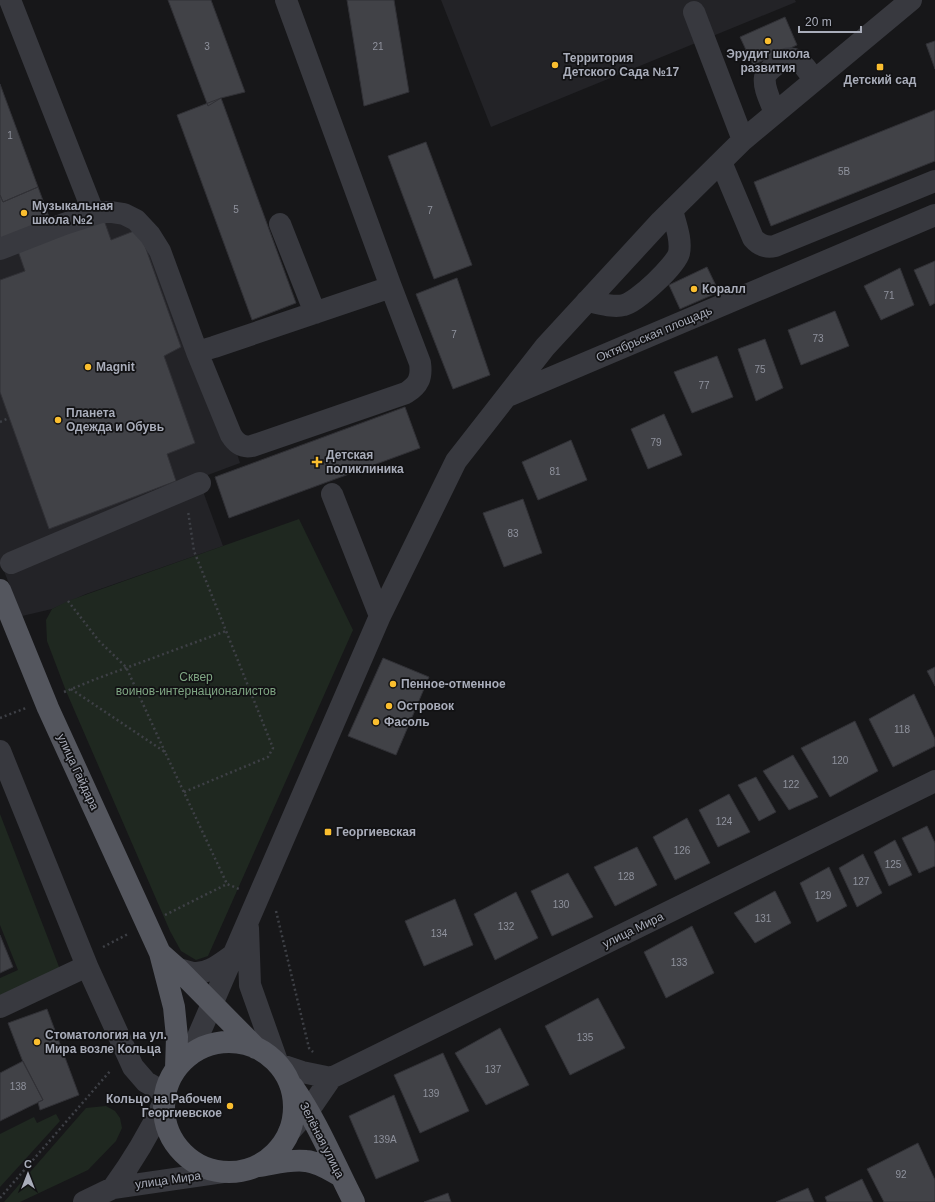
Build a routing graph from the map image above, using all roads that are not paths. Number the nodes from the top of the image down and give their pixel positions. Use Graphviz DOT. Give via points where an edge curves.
graph roads {
  1 [pos="10,0"];
  2 [pos="286,0"];
  3 [pos="911,0"];
  4 [pos="887,9"];
  5 [pos="694,12"];
  6 [pos="814,80"];
  7 [pos="775,113"];
  8 [pos="743,140"];
  9 [pos="721,162"];
  10 [pos="935,181"];
  11 [pos="672,210"];
  12 [pos="94,214"];
  13 [pos="935,216"];
  14 [pos="280,224"];
  15 [pos="0,249"];
  16 [pos="391,287"];
  17 [pos="588,301"];
  18 [pos="315,313"];
  19 [pos="198,352"];
  20 [pos="507,396"];
  21 [pos="192,486"];
  22 [pos="332,494"];
  23 [pos="11,562"];
  24 [pos="0,590"];
  25 [pos="380,616"];
  26 [pos="0,751"];
  27 [pos="935,781"];
  28 [pos="248,920"];
  29 [pos="160,953"];
  30 [pos="233,955"];
  31 [pos="87,966"];
  32 [pos="178,969"];
  33 [pos="212,1003"];
  34 [pos="0,1007"];
  35 [pos="256,1048"];
  36 [pos="183,1062"];
  37 [pos="283,1072"];
  38 [pos="331,1078"];
  39 [pos="164,1099"];
  40 [pos="309,1110"];
  41 [pos="289,1132"];
  42 [pos="255,1167"];
  43 [pos="223,1172"];
  44 [pos="341,1176"];
  45 [pos="113,1188"];
  46 [pos="84,1202"];
  47 [pos="354,1202"];
  1 -- 12 [label="street"];
  2 -- 16 [label="street"];
  3 -- 4 [label="street"];
  4 -- 6 [label="street"];
  5 -- 8 [label="street"];
  6 -- 7 [label="street"];
  6 -- 7 [label="street" via="803,64 796,59 782,59 765,77 766,89"];
  7 -- 8 [label="street"];
  8 -- 9 [label="street"];
  9 -- 10 [label="street" via="754,238 767,247"];
  9 -- 11 [label="street"];
  11 -- 17 [label="street"];
  11 -- 17 [label="street" via="680,247 672,266 628,304 614,306"];
  12 -- 15 [label="street"];
  12 -- 19 [label="street" via="124,214 136,220 150,235 160,251"];
  13 -- 20 [label="street, Октябрьская площадь"];
  14 -- 18 [label="street"];
  16 -- 18 [label="street"];
  16 -- 19 [label="street" via="420,363 421,373 413,388 406,393 252,446 247,447 234,441"];
  17 -- 20 [label="street" via="545,347"];
  18 -- 19 [label="street"];
  20 -- 25 [label="street" via="456,461"];
  21 -- 23 [label="street"];
  22 -- 25 [label="street"];
  24 -- 29 [label="main road, улица Гайдара" via="45,700"];
  25 -- 28 [label="street"];
  26 -- 31 [label="street"];
  27 -- 38 [label="street, улица Мира"];
  28 -- 30 [label="street"];
  28 -- 37 [label="street" via="250,985"];
  29 -- 32 [label="main road, улица Гайдара"];
  29 -- 36 [label="main road, улица Гайдара" via="174,1007"];
  30 -- 32 [label="street" via="205,972 194,973"];
  30 -- 33 [label="street"];
  31 -- 34 [label="street"];
  31 -- 39 [label="street" via="133,1067"];
  32 -- 33 [label="main road, улица Гайдара"];
  33 -- 35 [label="main road, улица Гайдара"];
  33 -- 36 [label="street"];
  35 -- 36 [label="main road" via="240,1042 222,1042 205,1046"];
  35 -- 37 [label="main road" via="272,1058"];
  36 -- 39 [label="main road" via="169,1080"];
  37 -- 38 [label="street" via="302,1072"];
  37 -- 40 [label="main road, Зелёная улица"];
  37 -- 41 [label="main road" via="293,1095 293,1120"];
  38 -- 40 [label="street, улица Мира"];
  39 -- 43 [label="main road" via="167,1128 180,1150 200,1166"];
  39 -- 45 [label="street, улица Мира" via="150,1131"];
  40 -- 41 [label="street, улица Мира"];
  40 -- 44 [label="main road, Зелёная улица"];
  41 -- 42 [label="main road" via="276,1153"];
  42 -- 43 [label="main road"];
  42 -- 44 [label="main road" via="306,1161 326,1167"];
  43 -- 45 [label="street, улица Мира"];
  44 -- 47 [label="main road, Зелёная улица"];
  45 -- 46 [label="street, улица Мира"];
}
